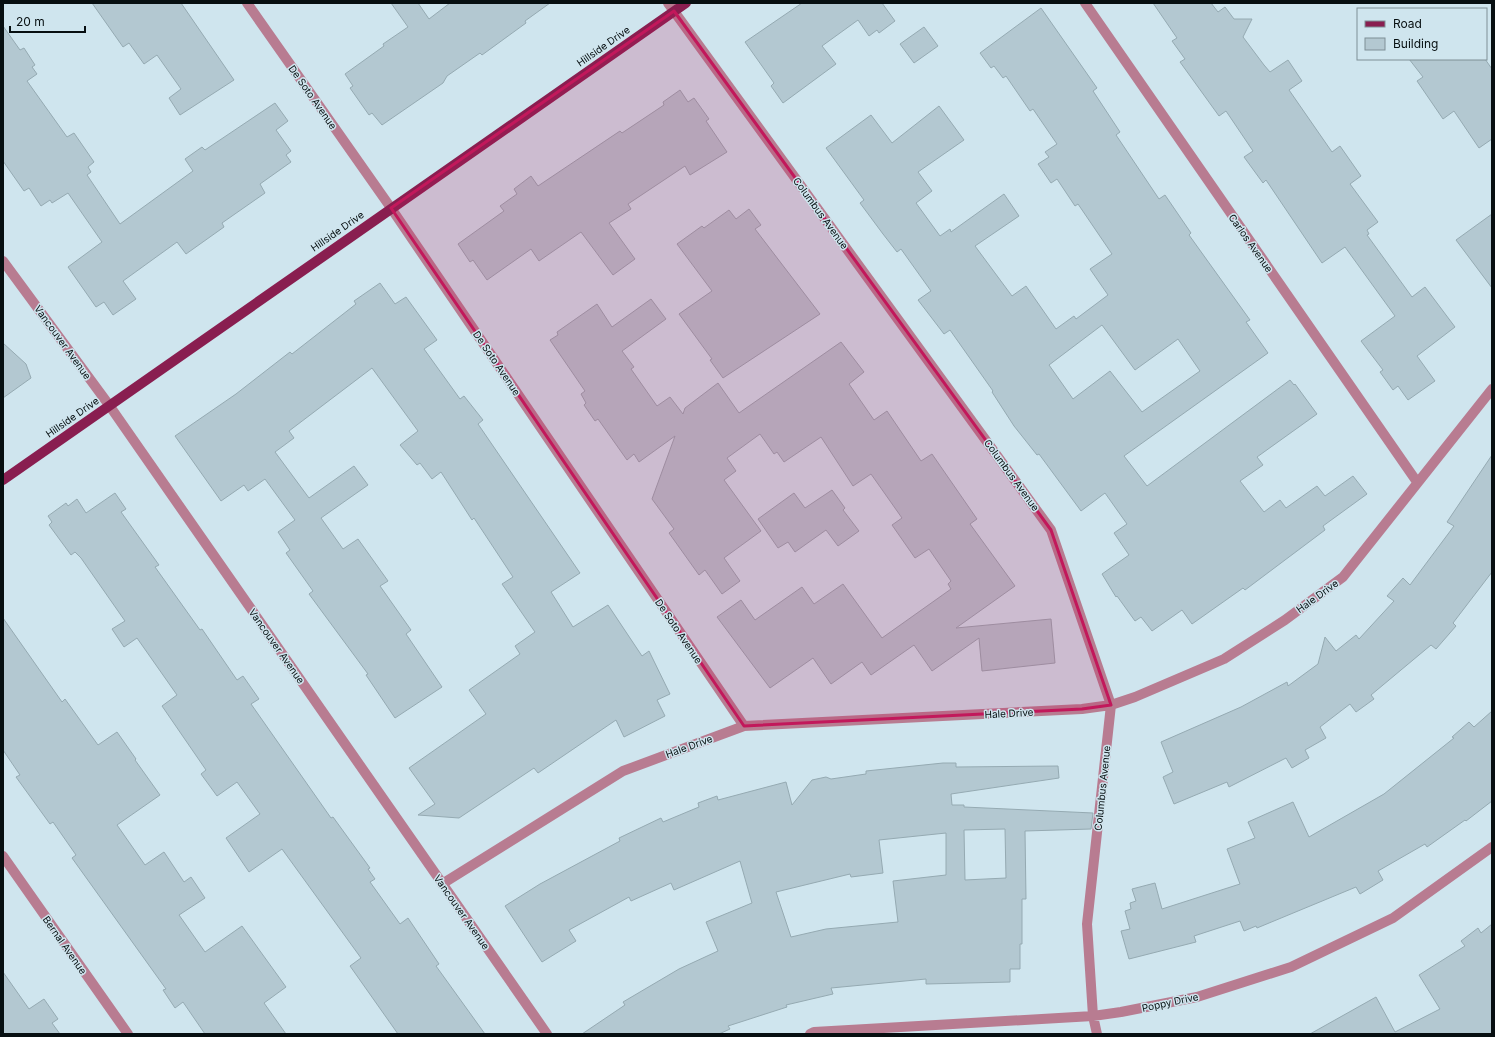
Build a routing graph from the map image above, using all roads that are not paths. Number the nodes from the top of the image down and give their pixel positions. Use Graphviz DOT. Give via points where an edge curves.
graph roads {
  1 [pos="247,3"];
  2 [pos="686,3"];
  3 [pos="1085,3"];
  4 [pos="671,7"];
  5 [pos="392,208"];
  6 [pos="3,261"];
  7 [pos="1492,390"];
  8 [pos="109,406"];
  9 [pos="3,480"];
  10 [pos="1417,482"];
  11 [pos="1111,705"];
  12 [pos="744,726"];
  13 [pos="1492,846"];
  14 [pos="3,856"];
  15 [pos="442,884"];
  16 [pos="1093,1016"];
  17 [pos="128,1034"];
  18 [pos="547,1034"];
  19 [pos="810,1034"];
  20 [pos="1097,1034"];
  1 -- 5 [label="street, De Soto Avenue"];
  2 -- 4 [label="main road, Hillside Drive"];
  3 -- 10 [label="street, Carlos Avenue"];
  4 -- 5 [label="main road, Hillside Drive"];
  4 -- 11 [label="street, Columbus Avenue" via="1051,530"];
  5 -- 8 [label="main road, Hillside Drive"];
  5 -- 12 [label="street, De Soto Avenue"];
  6 -- 8 [label="street, Vancouver Avenue"];
  7 -- 10 [label="street, Hale Drive"];
  8 -- 9 [label="main road, Hillside Drive"];
  8 -- 15 [label="street, Vancouver Avenue"];
  10 -- 11 [label="street, Hale Drive" via="1343,577 1290,616 1224,659"];
  11 -- 12 [label="street, Hale Drive" via="1082,709"];
  11 -- 16 [label="street, Columbus Avenue" via="1087,924"];
  12 -- 15 [label="street, Hale Drive" via="622,771"];
  13 -- 16 [label="street, Poppy Drive" via="1393,918 1291,967 1197,997"];
  14 -- 17 [label="street, Bernal Avenue"];
  15 -- 18 [label="street, Vancouver Avenue"];
  16 -- 19 [label="street, Poppy Drive"];
  16 -- 20 [label="street, Columbus Avenue"];
}
